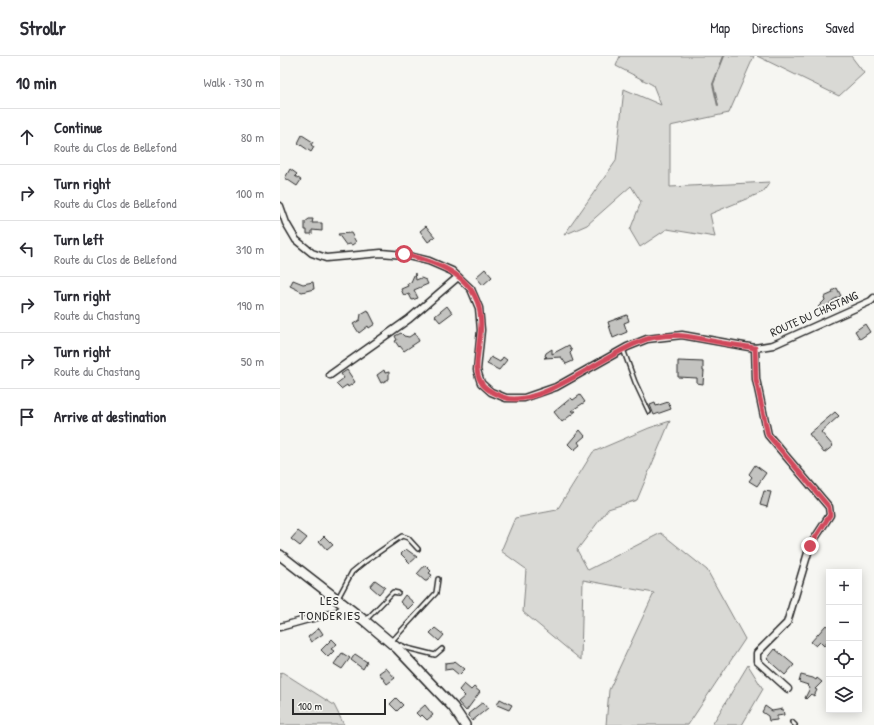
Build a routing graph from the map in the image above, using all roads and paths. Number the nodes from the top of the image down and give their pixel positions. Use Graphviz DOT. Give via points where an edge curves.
graph roads {
  1 [pos="280,206"];
  2 [pos="458,277"];
  3 [pos="874,298"];
  4 [pos="755,348"];
  5 [pos="623,349"];
  6 [pos="330,374"];
  7 [pos="649,412"];
  8 [pos="418,549"];
  9 [pos="280,555"];
  10 [pos="438,579"];
  11 [pos="398,593"];
  12 [pos="337,600"];
  13 [pos="345,606"];
  14 [pos="365,621"];
  15 [pos="280,627"];
  16 [pos="394,645"];
  17 [pos="442,649"];
  18 [pos="788,689"];
  19 [pos="465,725"];
  1 -- 2 [label="street" via="296,240 312,253 326,258 381,253 404,254 429,261 452,271"];
  2 -- 5 [label="street" via="471,289 479,308 481,330 477,370 481,383 491,392 506,398 524,398 556,387"];
  2 -- 6 [label="street" via="409,319"];
  3 -- 4 [label="street, ROUTE DU CHASTANG" via="773,345"];
  4 -- 5 [label="street" via="682,335 647,339"];
  4 -- 18 [label="street" via="756,380 768,435 829,507 830,515 810,546 787,624 757,653 757,661"];
  5 -- 7 [label="lane" via="634,382"];
  8 -- 12 [label="lane" via="408,538 402,536 352,572"];
  9 -- 12 [label="main road"];
  10 -- 16 [label="lane" via="436,593"];
  11 -- 14 [label="lane" via="392,592"];
  12 -- 13 [label="main road"];
  13 -- 14 [label="main road"];
  13 -- 15 [label="street" via="338,612"];
  14 -- 16 [label="main road"];
  16 -- 17 [label="lane" via="435,655"];
  16 -- 19 [label="main road" via="453,707"];
}
